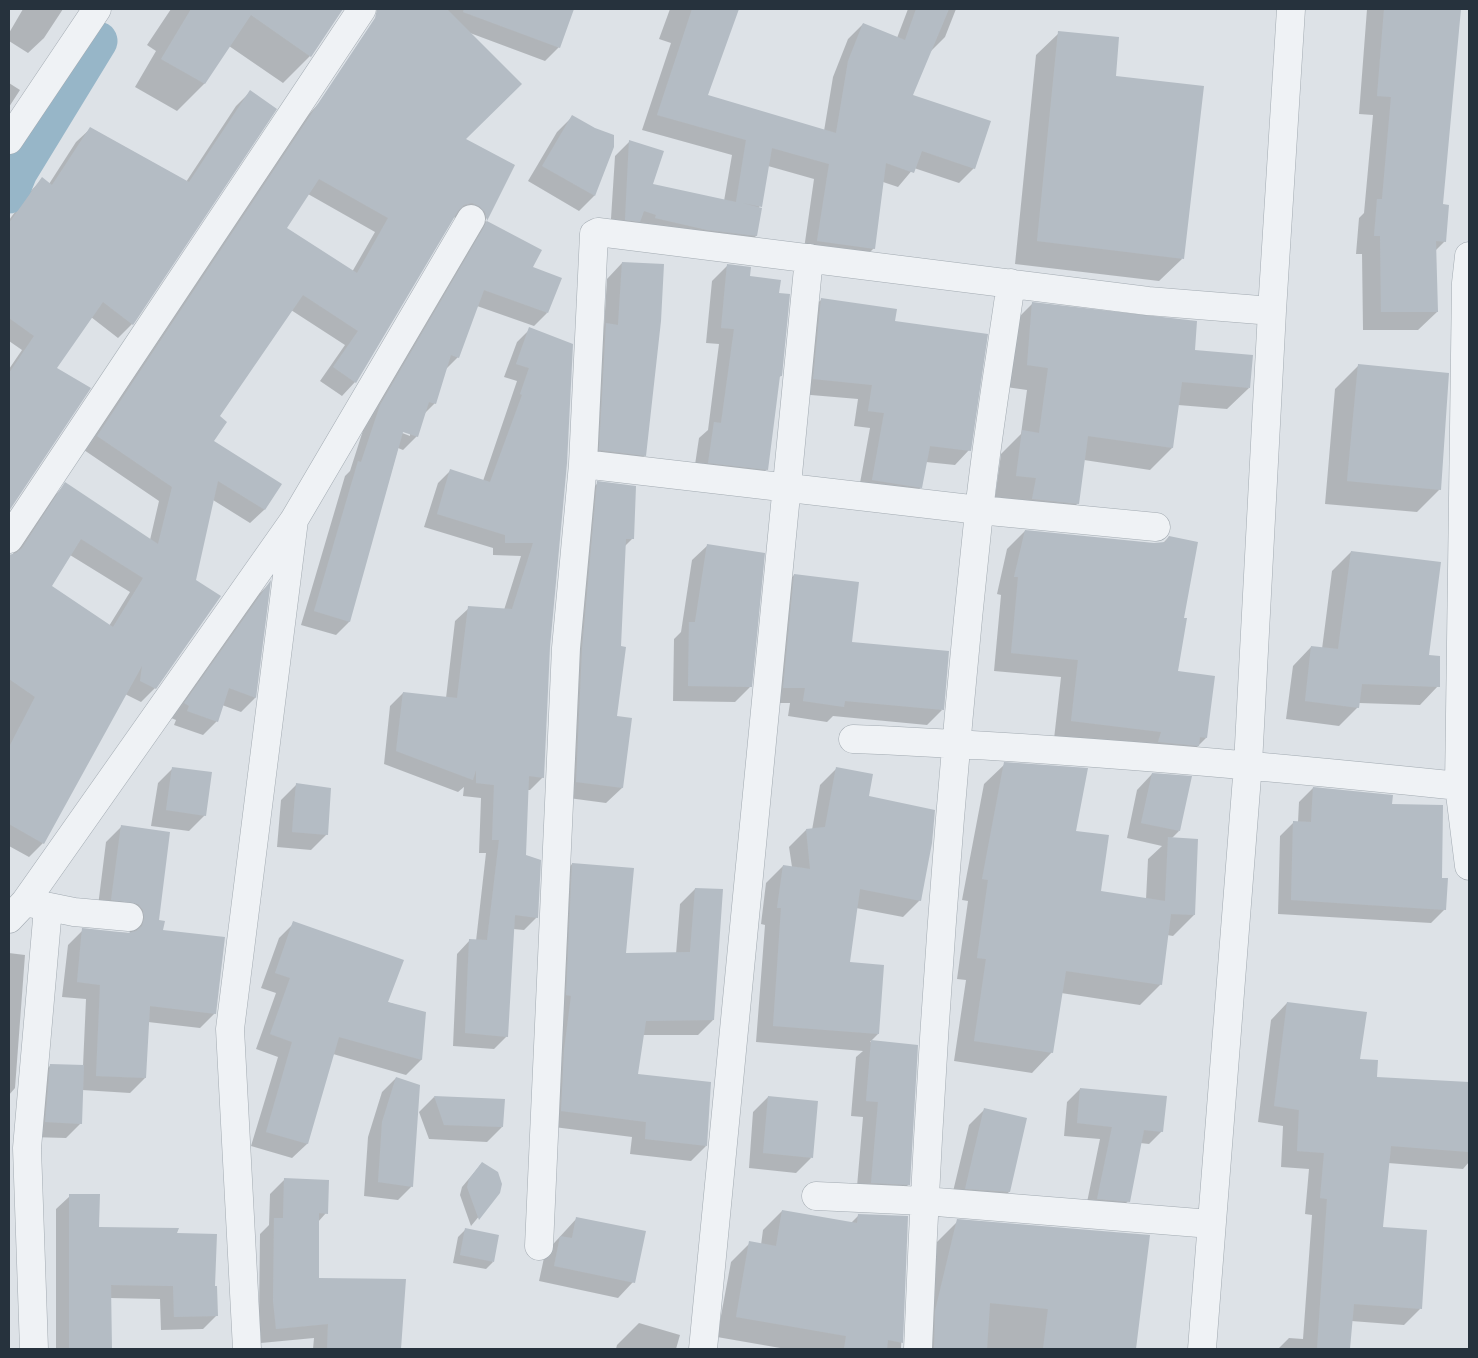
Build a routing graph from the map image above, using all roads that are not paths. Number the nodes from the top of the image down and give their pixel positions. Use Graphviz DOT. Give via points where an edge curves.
graph roads {
  1 [pos="97,9"];
  2 [pos="362,9"];
  3 [pos="1291,9"];
  4 [pos="9,140"];
  5 [pos="471,219"];
  6 [pos="1469,256"];
  7 [pos="809,258"];
  8 [pos="1011,283"];
  9 [pos="1272,310"];
  10 [pos="583,464"];
  11 [pos="786,487"];
  12 [pos="979,510"];
  13 [pos="294,520"];
  14 [pos="1156,528"];
  15 [pos="9,539"];
  16 [pos="853,740"];
  17 [pos="956,743"];
  18 [pos="1248,764"];
  19 [pos="1459,786"];
  20 [pos="1469,866"];
  21 [pos="27,910"];
  22 [pos="130,917"];
  23 [pos="18,1148"];
  24 [pos="816,1196"];
  25 [pos="924,1201"];
  26 [pos="1211,1224"];
  27 [pos="539,1246"];
  28 [pos="34,1349"];
  29 [pos="247,1349"];
  30 [pos="703,1349"];
  31 [pos="918,1349"];
  32 [pos="1202,1349"];
  1 -- 4 [label="street"];
  2 -- 15 [label="street"];
  3 -- 9 [label="street"];
  5 -- 13 [label="street"];
  6 -- 19 [label="street"];
  7 -- 8 [label="street"];
  7 -- 10 [label="street" via="594,234"];
  7 -- 11 [label="street"];
  8 -- 9 [label="street" via="1148,301"];
  8 -- 12 [label="street"];
  9 -- 18 [label="street"];
  10 -- 11 [label="street"];
  10 -- 27 [label="street" via="566,648"];
  11 -- 12 [label="street"];
  11 -- 30 [label="street"];
  12 -- 14 [label="street"];
  12 -- 17 [label="street"];
  13 -- 21 [label="street"];
  13 -- 29 [label="street" via="230,1029"];
  16 -- 17 [label="street"];
  17 -- 18 [label="street"];
  17 -- 25 [label="street"];
  18 -- 19 [label="street"];
  18 -- 26 [label="street"];
  19 -- 20 [label="street"];
  21 -- 22 [label="street"];
  21 -- 23 [label="street"];
  23 -- 28 [label="street"];
  24 -- 25 [label="street"];
  25 -- 26 [label="street"];
  25 -- 31 [label="street"];
  26 -- 32 [label="street"];
}
